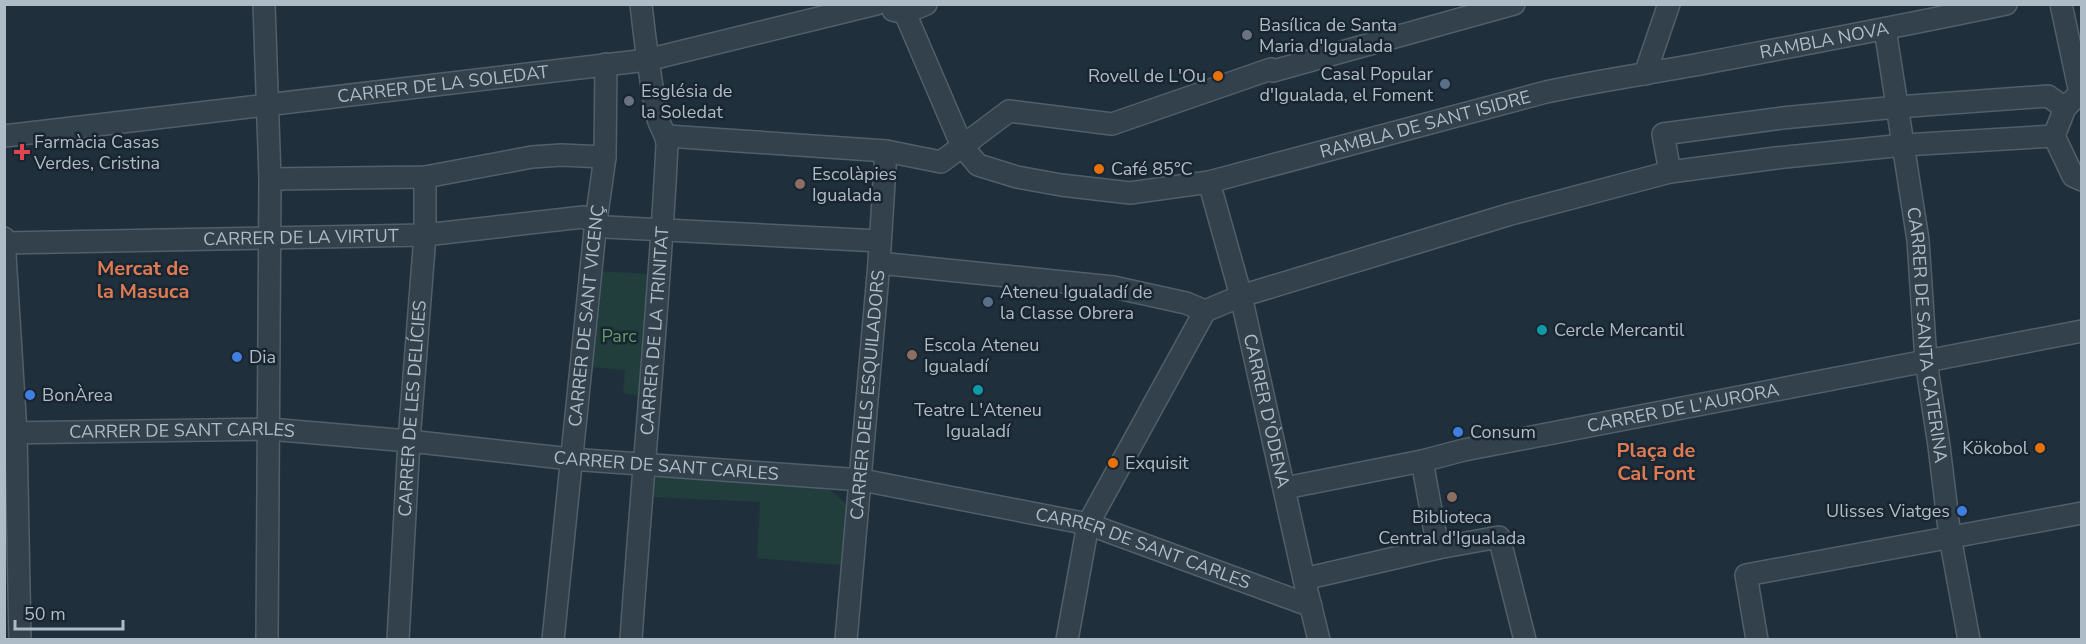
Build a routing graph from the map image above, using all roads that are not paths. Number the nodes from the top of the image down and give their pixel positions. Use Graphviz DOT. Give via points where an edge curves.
graph roads {
  1 [pos="264,4"];
  2 [pos="641,4"];
  3 [pos="876,4"];
  4 [pos="926,4"];
  5 [pos="1514,4"];
  6 [pos="1669,4"];
  7 [pos="2006,4"];
  8 [pos="2061,4"];
  9 [pos="896,9"];
  10 [pos="1885,29"];
  11 [pos="647,60"];
  12 [pos="606,64"];
  13 [pos="1644,74"];
  14 [pos="2076,98"];
  15 [pos="269,105"];
  16 [pos="1897,107"];
  17 [pos="4,136"];
  18 [pos="667,136"];
  19 [pos="2054,136"];
  20 [pos="1904,145"];
  21 [pos="962,146"];
  22 [pos="886,151"];
  23 [pos="605,157"];
  24 [pos="1670,172"];
  25 [pos="425,177"];
  26 [pos="270,179"];
  27 [pos="2082,180"];
  28 [pos="1209,182"];
  29 [pos="596,221"];
  30 [pos="663,231"];
  31 [pos="425,235"];
  32 [pos="4,238"];
  33 [pos="270,239"];
  34 [pos="880,241"];
  35 [pos="5,243"];
  36 [pos="879,263"];
  37 [pos="1241,296"];
  38 [pos="1205,311"];
  39 [pos="2082,331"];
  40 [pos="1926,361"];
  41 [pos="268,429"];
  42 [pos="10,433"];
  43 [pos="409,441"];
  44 [pos="571,459"];
  45 [pos="1422,461"];
  46 [pos="644,463"];
  47 [pos="862,480"];
  48 [pos="1285,488"];
  49 [pos="2082,513"];
  50 [pos="1088,524"];
  51 [pos="1950,537"];
  52 [pos="1438,548"];
  53 [pos="1304,579"];
  54 [pos="1311,606"];
  55 [pos="20,639"];
  56 [pos="267,639"];
  57 [pos="398,639"];
  58 [pos="553,639"];
  59 [pos="631,639"];
  60 [pos="846,639"];
  61 [pos="1067,639"];
  62 [pos="1319,639"];
  63 [pos="1525,639"];
  64 [pos="1757,639"];
  65 [pos="1969,639"];
  1 -- 15 [label="street"];
  2 -- 11 [label="street, CARRER DE LA TRINITAT"];
  3 -- 11 [label="street, CARRER DE LA SOLEDAT"];
  4 -- 9 [label="street"];
  5 -- 21 [label="street" via="1271,69 1112,124 1009,111"];
  6 -- 13 [label="street"];
  7 -- 10 [label="street, RAMBLA NOVA"];
  8 -- 14 [label="street"];
  9 -- 21 [label="street"];
  10 -- 13 [label="street, RAMBLA NOVA"];
  10 -- 16 [label="street, CARRER DE SANTA CATERINA"];
  11 -- 12 [label="street, CARRER DE LA SOLEDAT"];
  11 -- 18 [label="street, CARRER DE LA TRINITAT" via="658,124"];
  12 -- 15 [label="street, CARRER DE LA SOLEDAT"];
  12 -- 23 [label="street, CARRER DE SANT VICENÇ"];
  13 -- 28 [label="street, RAMBLA DE SANT ISIDRE" via="1546,92"];
  14 -- 16 [label="street" via="2048,96"];
  14 -- 19 [label="street"];
  15 -- 17 [label="street, CARRER DE LA SOLEDAT"];
  15 -- 26 [label="street"];
  16 -- 20 [label="street, CARRER DE SANTA CATERINA"];
  16 -- 24 [label="street" via="1662,134"];
  18 -- 22 [label="street"];
  18 -- 30 [label="street, CARRER DE LA TRINITAT"];
  19 -- 20 [label="street"];
  19 -- 27 [label="street" via="2073,176"];
  20 -- 24 [label="street"];
  20 -- 40 [label="street, CARRER DE SANTA CATERINA" via="1918,240"];
  21 -- 22 [label="street" via="940,162"];
  21 -- 28 [label="street, RAMBLA DE SANT ISIDRE" via="978,165 1062,185 1130,193"];
  22 -- 34 [label="street, CARRER DELS ESQUILADORS"];
  23 -- 25 [label="street" via="532,157"];
  23 -- 29 [label="street, CARRER DE SANT VICENÇ"];
  24 -- 37 [label="street" via="1511,214"];
  25 -- 26 [label="street"];
  25 -- 31 [label="street, CARRER DE LES DELÍCIES"];
  26 -- 33 [label="street"];
  28 -- 37 [label="street, CARRER D'ÒDENA"];
  29 -- 30 [label="street, CARRER DE LA VIRTUT" via="606,227"];
  29 -- 31 [label="street, CARRER DE LA VIRTUT" via="583,217"];
  29 -- 44 [label="street, CARRER DE SANT VICENÇ"];
  30 -- 34 [label="street, CARRER DE LA VIRTUT"];
  30 -- 46 [label="street, CARRER DE LA TRINITAT"];
  31 -- 33 [label="street, CARRER DE LA VIRTUT"];
  31 -- 43 [label="street, CARRER DE LES DELÍCIES"];
  32 -- 35 [label="street"];
  33 -- 35 [label="street, CARRER DE LA VIRTUT"];
  33 -- 41 [label="street"];
  34 -- 36 [label="street, CARRER DELS ESQUILADORS"];
  35 -- 42 [label="street"];
  36 -- 38 [label="street" via="1113,287"];
  36 -- 47 [label="street, CARRER DELS ESQUILADORS"];
  37 -- 38 [label="street"];
  37 -- 48 [label="street, CARRER D'ÒDENA"];
  38 -- 50 [label="street"];
  39 -- 40 [label="street, CARRER DE L'AURORA"];
  40 -- 45 [label="street, CARRER DE L'AURORA"];
  40 -- 51 [label="street, CARRER DE SANTA CATERINA"];
  41 -- 42 [label="street, CARRER DE SANT CARLES"];
  41 -- 43 [label="street, CARRER DE SANT CARLES"];
  41 -- 56 [label="street"];
  42 -- 55 [label="street"];
  43 -- 44 [label="street, CARRER DE SANT CARLES"];
  43 -- 57 [label="street, CARRER DE LES DELÍCIES"];
  44 -- 46 [label="street, CARRER DE SANT CARLES"];
  44 -- 58 [label="street, CARRER DE SANT VICENÇ"];
  45 -- 48 [label="street, CARRER DE L'AURORA"];
  45 -- 52 [label="street"];
  46 -- 47 [label="street, CARRER DE SANT CARLES"];
  46 -- 59 [label="street, CARRER DE LA TRINITAT"];
  47 -- 50 [label="street, CARRER DE SANT CARLES"];
  47 -- 60 [label="street, CARRER DELS ESQUILADORS"];
  48 -- 53 [label="street, CARRER D'ÒDENA"];
  49 -- 51 [label="street"];
  50 -- 54 [label="street, CARRER DE SANT CARLES"];
  50 -- 61 [label="street"];
  51 -- 64 [label="street" via="1746,575"];
  51 -- 65 [label="street, CARRER DE SANTA CATERINA"];
  52 -- 53 [label="street"];
  52 -- 63 [label="street" via="1498,537"];
  53 -- 54 [label="street, CARRER D'ÒDENA"];
  54 -- 62 [label="street, CARRER D'ÒDENA"];
}
